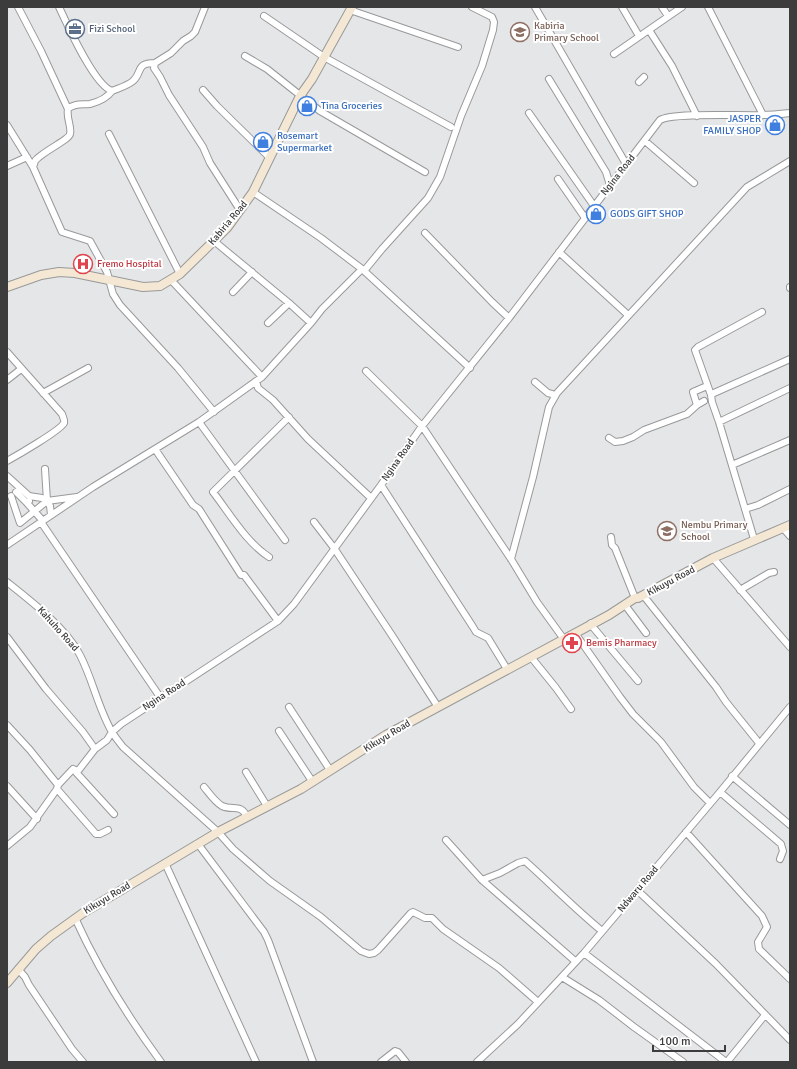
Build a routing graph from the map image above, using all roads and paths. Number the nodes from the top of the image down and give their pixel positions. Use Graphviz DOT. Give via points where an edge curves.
graph roads {
  1 [pos="18,7"];
  2 [pos="59,7"];
  3 [pos="205,7"];
  4 [pos="472,7"];
  5 [pos="535,7"];
  6 [pos="622,7"];
  7 [pos="662,7"];
  8 [pos="682,7"];
  9 [pos="708,7"];
  10 [pos="351,8"];
  11 [pos="264,16"];
  12 [pos="668,16"];
  13 [pos="649,30"];
  14 [pos="639,36"];
  15 [pos="458,47"];
  16 [pos="614,54"];
  17 [pos="245,56"];
  18 [pos="324,57"];
  19 [pos="155,63"];
  20 [pos="644,78"];
  21 [pos="549,79"];
  22 [pos="639,82"];
  23 [pos="203,90"];
  24 [pos="112,91"];
  25 [pos="300,96"];
  26 [pos="68,109"];
  27 [pos="529,113"];
  28 [pos="790,113"];
  29 [pos="763,115"];
  30 [pos="697,116"];
  31 [pos="7,125"];
  32 [pos="451,127"];
  33 [pos="109,134"];
  34 [pos="645,141"];
  35 [pos="27,157"];
  36 [pos="269,157"];
  37 [pos="790,161"];
  38 [pos="626,164"];
  39 [pos="7,166"];
  40 [pos="33,167"];
  41 [pos="425,172"];
  42 [pos="558,179"];
  43 [pos="694,184"];
  44 [pos="610,185"];
  45 [pos="253,192"];
  46 [pos="594,206"];
  47 [pos="240,210"];
  48 [pos="585,218"];
  49 [pos="424,232"];
  50 [pos="214,241"];
  51 [pos="559,252"];
  52 [pos="363,270"];
  53 [pos="252,272"];
  54 [pos="180,274"];
  55 [pos="171,280"];
  56 [pos="110,281"];
  57 [pos="7,287"];
  58 [pos="233,292"];
  59 [pos="289,303"];
  60 [pos="762,312"];
  61 [pos="628,315"];
  62 [pos="509,318"];
  63 [pos="268,323"];
  64 [pos="311,323"];
  65 [pos="7,352"];
  66 [pos="790,359"];
  67 [pos="88,368"];
  68 [pos="470,368"];
  69 [pos="21,369"];
  70 [pos="366,371"];
  71 [pos="262,377"];
  72 [pos="7,380"];
  73 [pos="256,381"];
  74 [pos="535,382"];
  75 [pos="707,386"];
  76 [pos="790,388"];
  77 [pos="43,393"];
  78 [pos="711,395"];
  79 [pos="555,396"];
  80 [pos="704,402"];
  81 [pos="697,405"];
  82 [pos="214,412"];
  83 [pos="289,417"];
  84 [pos="199,422"];
  85 [pos="719,422"];
  86 [pos="422,426"];
  87 [pos="609,438"];
  88 [pos="790,440"];
  89 [pos="155,449"];
  90 [pos="7,461"];
  91 [pos="732,465"];
  92 [pos="44,469"];
  93 [pos="235,471"];
  94 [pos="7,476"];
  95 [pos="381,485"];
  96 [pos="790,489"];
  97 [pos="33,497"];
  98 [pos="79,497"];
  99 [pos="371,498"];
  100 [pos="47,501"];
  101 [pos="27,503"];
  102 [pos="745,509"];
  103 [pos="34,511"];
  104 [pos="51,515"];
  105 [pos="42,522"];
  106 [pos="314,522"];
  107 [pos="787,526"];
  108 [pos="790,536"];
  109 [pos="611,537"];
  110 [pos="754,539"];
  111 [pos="285,540"];
  112 [pos="7,545"];
  113 [pos="334,548"];
  114 [pos="269,558"];
  115 [pos="713,558"];
  116 [pos="511,559"];
  117 [pos="774,572"];
  118 [pos="7,582"];
  119 [pos="740,590"];
  120 [pos="643,595"];
  121 [pos="635,598"];
  122 [pos="625,605"];
  123 [pos="278,621"];
  124 [pos="592,624"];
  125 [pos="575,633"];
  126 [pos="646,633"];
  127 [pos="7,637"];
  128 [pos="563,638"];
  129 [pos="790,647"];
  130 [pos="531,657"];
  131 [pos="507,669"];
  132 [pos="638,681"];
  133 [pos="160,697"];
  134 [pos="289,707"];
  135 [pos="438,707"];
  136 [pos="790,707"];
  137 [pos="571,709"];
  138 [pos="7,725"];
  139 [pos="279,731"];
  140 [pos="112,732"];
  141 [pos="759,743"];
  142 [pos="95,749"];
  143 [pos="73,769"];
  144 [pos="330,770"];
  145 [pos="246,772"];
  146 [pos="732,776"];
  147 [pos="312,781"];
  148 [pos="7,786"];
  149 [pos="57,787"];
  150 [pos="204,787"];
  151 [pos="720,792"];
  152 [pos="710,803"];
  153 [pos="267,806"];
  154 [pos="114,814"];
  155 [pos="248,817"];
  156 [pos="37,819"];
  157 [pos="790,825"];
  158 [pos="108,830"];
  159 [pos="218,832"];
  160 [pos="686,832"];
  161 [pos="446,840"];
  162 [pos="198,844"];
  163 [pos="7,846"];
  164 [pos="780,859"];
  165 [pos="165,863"];
  166 [pos="482,880"];
  167 [pos="637,890"];
  168 [pos="75,918"];
  169 [pos="602,931"];
  170 [pos="584,953"];
  171 [pos="576,961"];
  172 [pos="18,969"];
  173 [pos="562,977"];
  174 [pos="790,979"];
  175 [pos="7,983"];
  176 [pos="538,1002"];
  177 [pos="765,1014"];
  178 [pos="790,1040"];
  179 [pos="83,1062"];
  180 [pos="161,1062"];
  181 [pos="256,1062"];
  182 [pos="313,1062"];
  183 [pos="381,1062"];
  184 [pos="406,1062"];
  185 [pos="477,1062"];
  186 [pos="683,1062"];
  187 [pos="726,1062"];
  1 -- 26 [label="street"];
  2 -- 24 [label="street" via="82,54 100,81"];
  3 -- 19 [label="street" via="195,32"];
  4 -- 52 [label="street" via="492,17 493,30 440,177 428,198"];
  5 -- 38 [label="street"];
  6 -- 14 [label="street"];
  7 -- 12 [label="street"];
  8 -- 12 [label="street"];
  9 -- 29 [label="street"];
  10 -- 15 [label="street"];
  10 -- 18 [label="main road, Kabiria Road"];
  11 -- 18 [label="street"];
  12 -- 13 [label="street"];
  13 -- 14 [label="street"];
  13 -- 30 [label="street" via="672,66"];
  14 -- 16 [label="street"];
  17 -- 25 [label="street" via="267,69"];
  18 -- 25 [label="main road, Kabiria Road"];
  18 -- 32 [label="street"];
  19 -- 24 [label="street" via="147,63 140,68 133,81"];
  19 -- 47 [label="street" via="154,68 169,95"];
  20 -- 22 [label="street"];
  21 -- 44 [label="street" via="606,172"];
  23 -- 36 [label="street"];
  24 -- 26 [label="street" via="108,96 92,103 74,105"];
  25 -- 36 [label="main road, Kabiria Road"];
  25 -- 41 [label="street" via="320,111"];
  26 -- 40 [label="street" via="69,137 35,161"];
  27 -- 46 [label="street"];
  28 -- 29 [label="street, Ngina Road"];
  29 -- 30 [label="street, Ngina Road"];
  30 -- 34 [label="street, Ngina Road" via="664,118"];
  31 -- 35 [label="street"];
  33 -- 54 [label="street"];
  34 -- 38 [label="street, Ngina Road"];
  34 -- 43 [label="street"];
  35 -- 39 [label="street"];
  35 -- 40 [label="street"];
  36 -- 45 [label="main road, Kabiria Road"];
  37 -- 61 [label="street" via="747,187"];
  38 -- 44 [label="street, Ngina Road"];
  40 -- 56 [label="street" via="62,232 90,241"];
  42 -- 48 [label="street"];
  44 -- 46 [label="street, Ngina Road"];
  45 -- 47 [label="main road, Kabiria Road"];
  45 -- 52 [label="street"];
  46 -- 48 [label="street, Ngina Road"];
  47 -- 50 [label="main road, Kabiria Road"];
  48 -- 51 [label="street, Ngina Road"];
  49 -- 62 [label="street"];
  50 -- 53 [label="street"];
  50 -- 54 [label="main road, Kabiria Road"];
  51 -- 61 [label="street"];
  51 -- 62 [label="street, Ngina Road"];
  52 -- 64 [label="street"];
  52 -- 68 [label="street"];
  53 -- 58 [label="street"];
  53 -- 59 [label="street"];
  54 -- 55 [label="main road, Kabiria Road"];
  55 -- 56 [label="main road, Kabiria Road" via="160,286 143,287"];
  55 -- 71 [label="street"];
  56 -- 57 [label="main road, Kabiria Road" via="59,272 41,275"];
  56 -- 82 [label="street" via="113,294 120,305"];
  59 -- 63 [label="street"];
  59 -- 64 [label="street"];
  60 -- 75 [label="street" via="695,350"];
  61 -- 79 [label="street"];
  62 -- 68 [label="street, Ngina Road"];
  64 -- 71 [label="street"];
  65 -- 69 [label="street"];
  66 -- 78 [label="street"];
  67 -- 77 [label="street"];
  68 -- 86 [label="street, Ngina Road"];
  69 -- 72 [label="street"];
  69 -- 77 [label="street"];
  70 -- 86 [label="street"];
  71 -- 73 [label="street"];
  73 -- 82 [label="street"];
  73 -- 83 [label="street" via="258,388"];
  74 -- 79 [label="street"];
  75 -- 78 [label="street"];
  75 -- 81 [label="street" via="693,392"];
  76 -- 85 [label="street"];
  77 -- 90 [label="street" via="62,414 64,424"];
  78 -- 85 [label="street"];
  79 -- 116 [label="street" via="549,407"];
  80 -- 81 [label="street"];
  81 -- 87 [label="street" via="683,416 644,430 634,438 615,442"];
  82 -- 84 [label="street"];
  83 -- 93 [label="street"];
  83 -- 99 [label="street"];
  84 -- 89 [label="street"];
  84 -- 93 [label="street"];
  85 -- 91 [label="street"];
  86 -- 95 [label="street, Ngina Road"];
  86 -- 116 [label="street"];
  88 -- 91 [label="street"];
  89 -- 98 [label="street"];
  89 -- 123 [label="street" via="241,575 244,575"];
  91 -- 102 [label="street"];
  92 -- 100 [label="street"];
  93 -- 111 [label="street"];
  93 -- 114 [label="street" via="213,492 251,541"];
  94 -- 97 [label="street" via="28,496"];
  95 -- 99 [label="street, Ngina Road"];
  95 -- 131 [label="street" via="476,632 488,638"];
  96 -- 102 [label="street"];
  97 -- 100 [label="street"];
  97 -- 101 [label="street"];
  98 -- 100 [label="street"];
  98 -- 104 [label="street"];
  99 -- 113 [label="street, Ngina Road"];
  100 -- 103 [label="street"];
  100 -- 104 [label="street"];
  101 -- 103 [label="street"];
  101 -- 103 [label="street" via="14,494 20,523"];
  102 -- 110 [label="street"];
  103 -- 105 [label="street"];
  104 -- 105 [label="street"];
  105 -- 112 [label="street"];
  105 -- 133 [label="street"];
  106 -- 113 [label="street"];
  107 -- 108 [label="street"];
  107 -- 110 [label="main road, Kikuyu Road"];
  109 -- 121 [label="street"];
  110 -- 115 [label="main road, Kikuyu Road"];
  113 -- 123 [label="street, Ngina Road" via="294,604"];
  113 -- 135 [label="street"];
  115 -- 119 [label="street"];
  115 -- 120 [label="main road, Kikuyu Road"];
  116 -- 128 [label="street"];
  117 -- 119 [label="street"];
  118 -- 140 [label="street, Kahuho Road" via="36,605 64,633 79,654"];
  119 -- 129 [label="street"];
  120 -- 121 [label="main road, Kikuyu Road"];
  120 -- 141 [label="street"];
  121 -- 122 [label="main road, Kikuyu Road"];
  122 -- 124 [label="main road, Kikuyu Road"];
  122 -- 126 [label="street"];
  123 -- 133 [label="street, Ngina Road"];
  124 -- 125 [label="main road, Kikuyu Road"];
  124 -- 132 [label="street"];
  125 -- 128 [label="main road, Kikuyu Road"];
  125 -- 152 [label="street" via="620,698 661,742 694,787"];
  127 -- 142 [label="street"];
  128 -- 130 [label="main road, Kikuyu Road"];
  130 -- 131 [label="main road, Kikuyu Road"];
  130 -- 137 [label="street"];
  131 -- 135 [label="main road, Kikuyu Road"];
  133 -- 140 [label="street, Ngina Road"];
  134 -- 144 [label="street"];
  135 -- 144 [label="main road, Kikuyu Road" via="386,735"];
  136 -- 141 [label="street, Ndwaru Road"];
  138 -- 149 [label="street" via="30,750"];
  139 -- 147 [label="street"];
  140 -- 142 [label="street, Ngina Road" via="107,740"];
  140 -- 159 [label="street, Kahuho Road" via="130,754"];
  141 -- 146 [label="street, Ndwaru Road"];
  142 -- 143 [label="street, Ngina Road" via="78,770"];
  143 -- 149 [label="street, Ngina Road"];
  143 -- 154 [label="street"];
  144 -- 147 [label="main road, Kikuyu Road"];
  145 -- 153 [label="street"];
  146 -- 151 [label="street, Ndwaru Road"];
  146 -- 157 [label="street"];
  147 -- 153 [label="main road, Kikuyu Road"];
  148 -- 156 [label="street"];
  149 -- 156 [label="street, Ngina Road"];
  149 -- 158 [label="street" via="96,834"];
  150 -- 155 [label="street" via="221,805 240,808"];
  151 -- 152 [label="street, Ndwaru Road"];
  151 -- 164 [label="street" via="781,844 783,851"];
  152 -- 160 [label="street, Ndwaru Road"];
  153 -- 155 [label="main road, Kikuyu Road"];
  155 -- 159 [label="main road, Kikuyu Road"];
  156 -- 163 [label="street, Ngina Road"];
  159 -- 162 [label="main road, Kikuyu Road"];
  159 -- 176 [label="street, Kahuho Road" via="232,849 270,881 321,917 361,950 369,954 374,953 413,912 425,918 432,918 443,929 499,968"];
  160 -- 167 [label="street, Ndwaru Road"];
  160 -- 174 [label="street" via="762,916 767,927 758,942 758,949"];
  161 -- 166 [label="street"];
  162 -- 165 [label="main road, Kikuyu Road"];
  162 -- 182 [label="street" via="264,932"];
  165 -- 168 [label="main road, Kikuyu Road"];
  165 -- 181 [label="street"];
  166 -- 169 [label="street" via="525,861"];
  166 -- 171 [label="street"];
  167 -- 169 [label="street, Ndwaru Road"];
  167 -- 177 [label="street" via="722,969"];
  168 -- 172 [label="main road, Kikuyu Road" via="41,945"];
  168 -- 180 [label="street" via="93,955"];
  169 -- 170 [label="street, Ndwaru Road"];
  170 -- 171 [label="street, Ndwaru Road"];
  170 -- 187 [label="street"];
  171 -- 173 [label="street, Ndwaru Road"];
  172 -- 175 [label="main road, Kikuyu Road"];
  172 -- 179 [label="street"];
  173 -- 176 [label="street, Ndwaru Road"];
  173 -- 186 [label="street" via="599,1000"];
  176 -- 185 [label="street, Ndwaru Road"];
  177 -- 178 [label="street"];
  177 -- 187 [label="street"];
  183 -- 184 [label="street" via="395,1051"];
}
